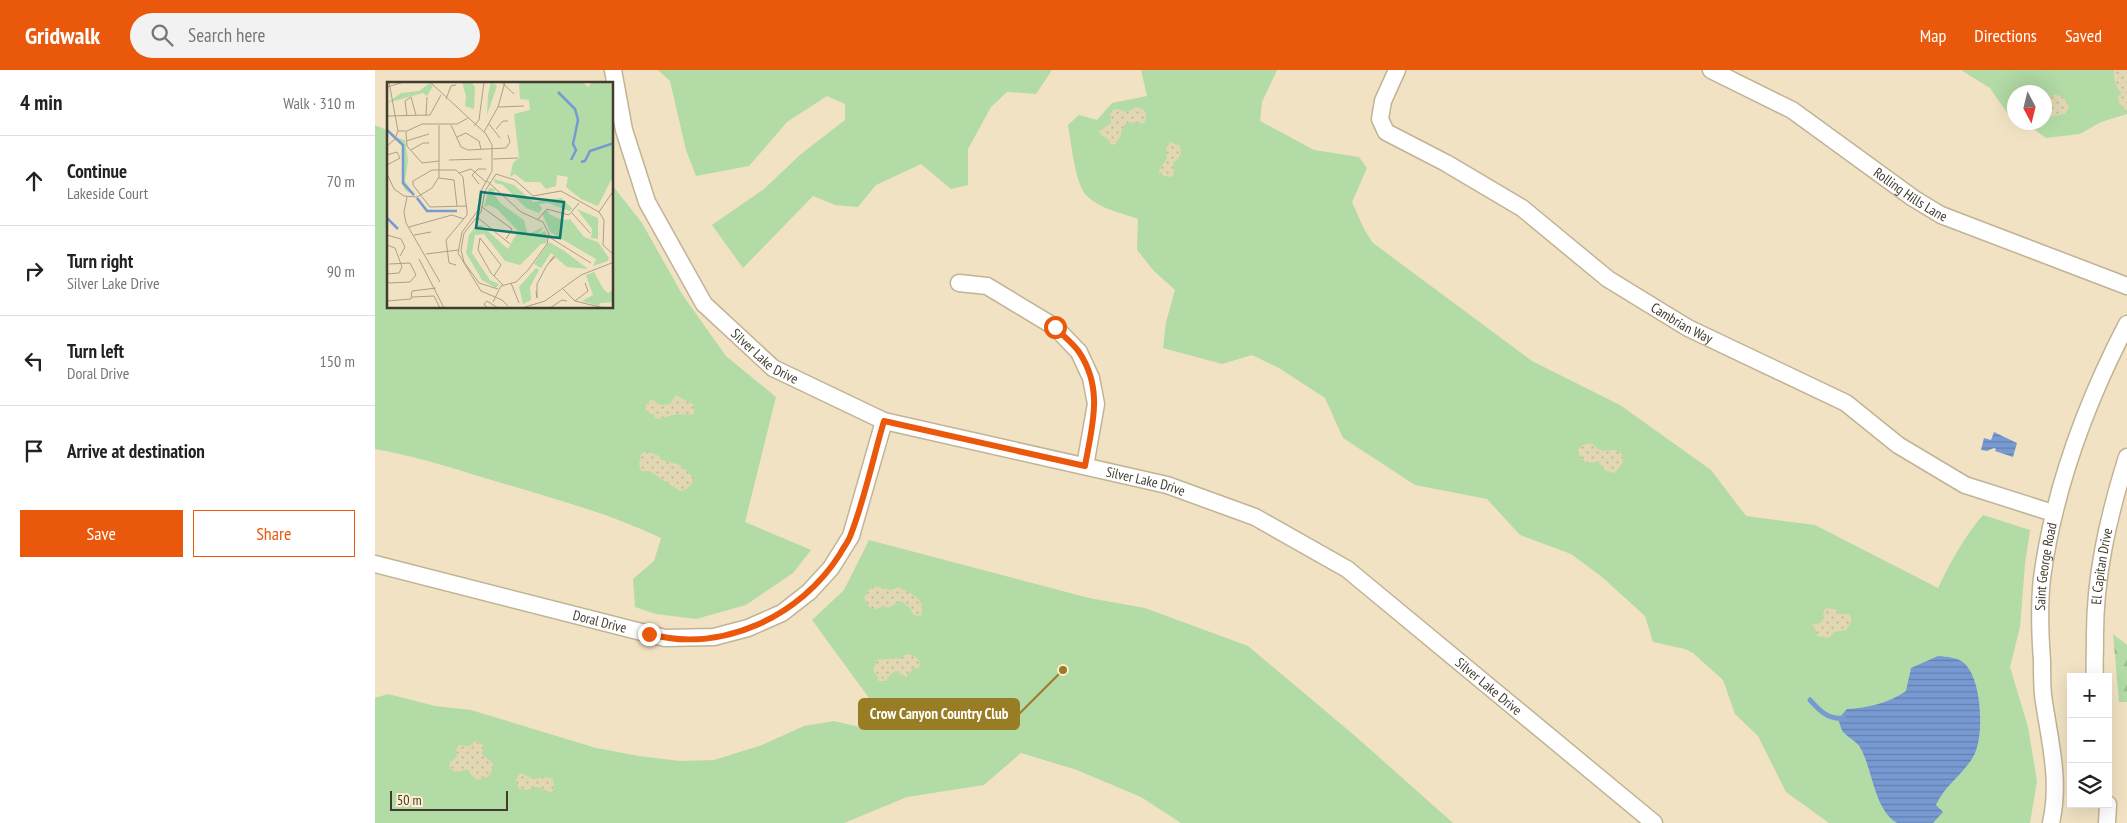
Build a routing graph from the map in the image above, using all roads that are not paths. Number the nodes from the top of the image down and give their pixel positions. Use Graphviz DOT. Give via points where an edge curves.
graph roads {
  1 [pos="613,70"];
  2 [pos="1397,70"];
  3 [pos="1711,70"];
  4 [pos="959,283"];
  5 [pos="2127,286"];
  6 [pos="2127,324"];
  7 [pos="884,421"];
  8 [pos="2127,458"];
  9 [pos="1085,466"];
  10 [pos="2053,513"];
  11 [pos="375,564"];
  12 [pos="2095,673"];
  13 [pos="2107,808"];
  14 [pos="1654,823"];
  15 [pos="2051,823"];
  16 [pos="2107,823"];
  1 -- 7 [label="street, Silver Lake Drive" via="623,130 647,202 704,304 773,368"];
  2 -- 10 [label="street, Cambrian Way" via="1383,101 1380,119 1386,132 1446,162 1522,208 1608,280 1688,328 1846,403 1898,445 1965,485"];
  3 -- 5 [label="street, Rolling Hills Lane" via="1792,110 1941,216"];
  4 -- 9 [label="street" via="987,286 1055,327 1079,352 1091,378 1096,404"];
  6 -- 10 [label="street, Saint George Road" via="2103,368"];
  7 -- 9 [label="street, Silver Lake Drive"];
  7 -- 11 [label="street, Doral Drive" via="851,536 831,568 809,592 782,613 739,631 714,637 665,638"];
  8 -- 12 [label="street, El Capitan Drive" via="2101,556 2095,618"];
  9 -- 14 [label="street, Silver Lake Drive" via="1167,485 1255,517 1347,569"];
  10 -- 15 [label="street, Saint George Road" via="2042,579 2040,631 2043,694 2056,777"];
  13 -- 16 [label="street"];
}
